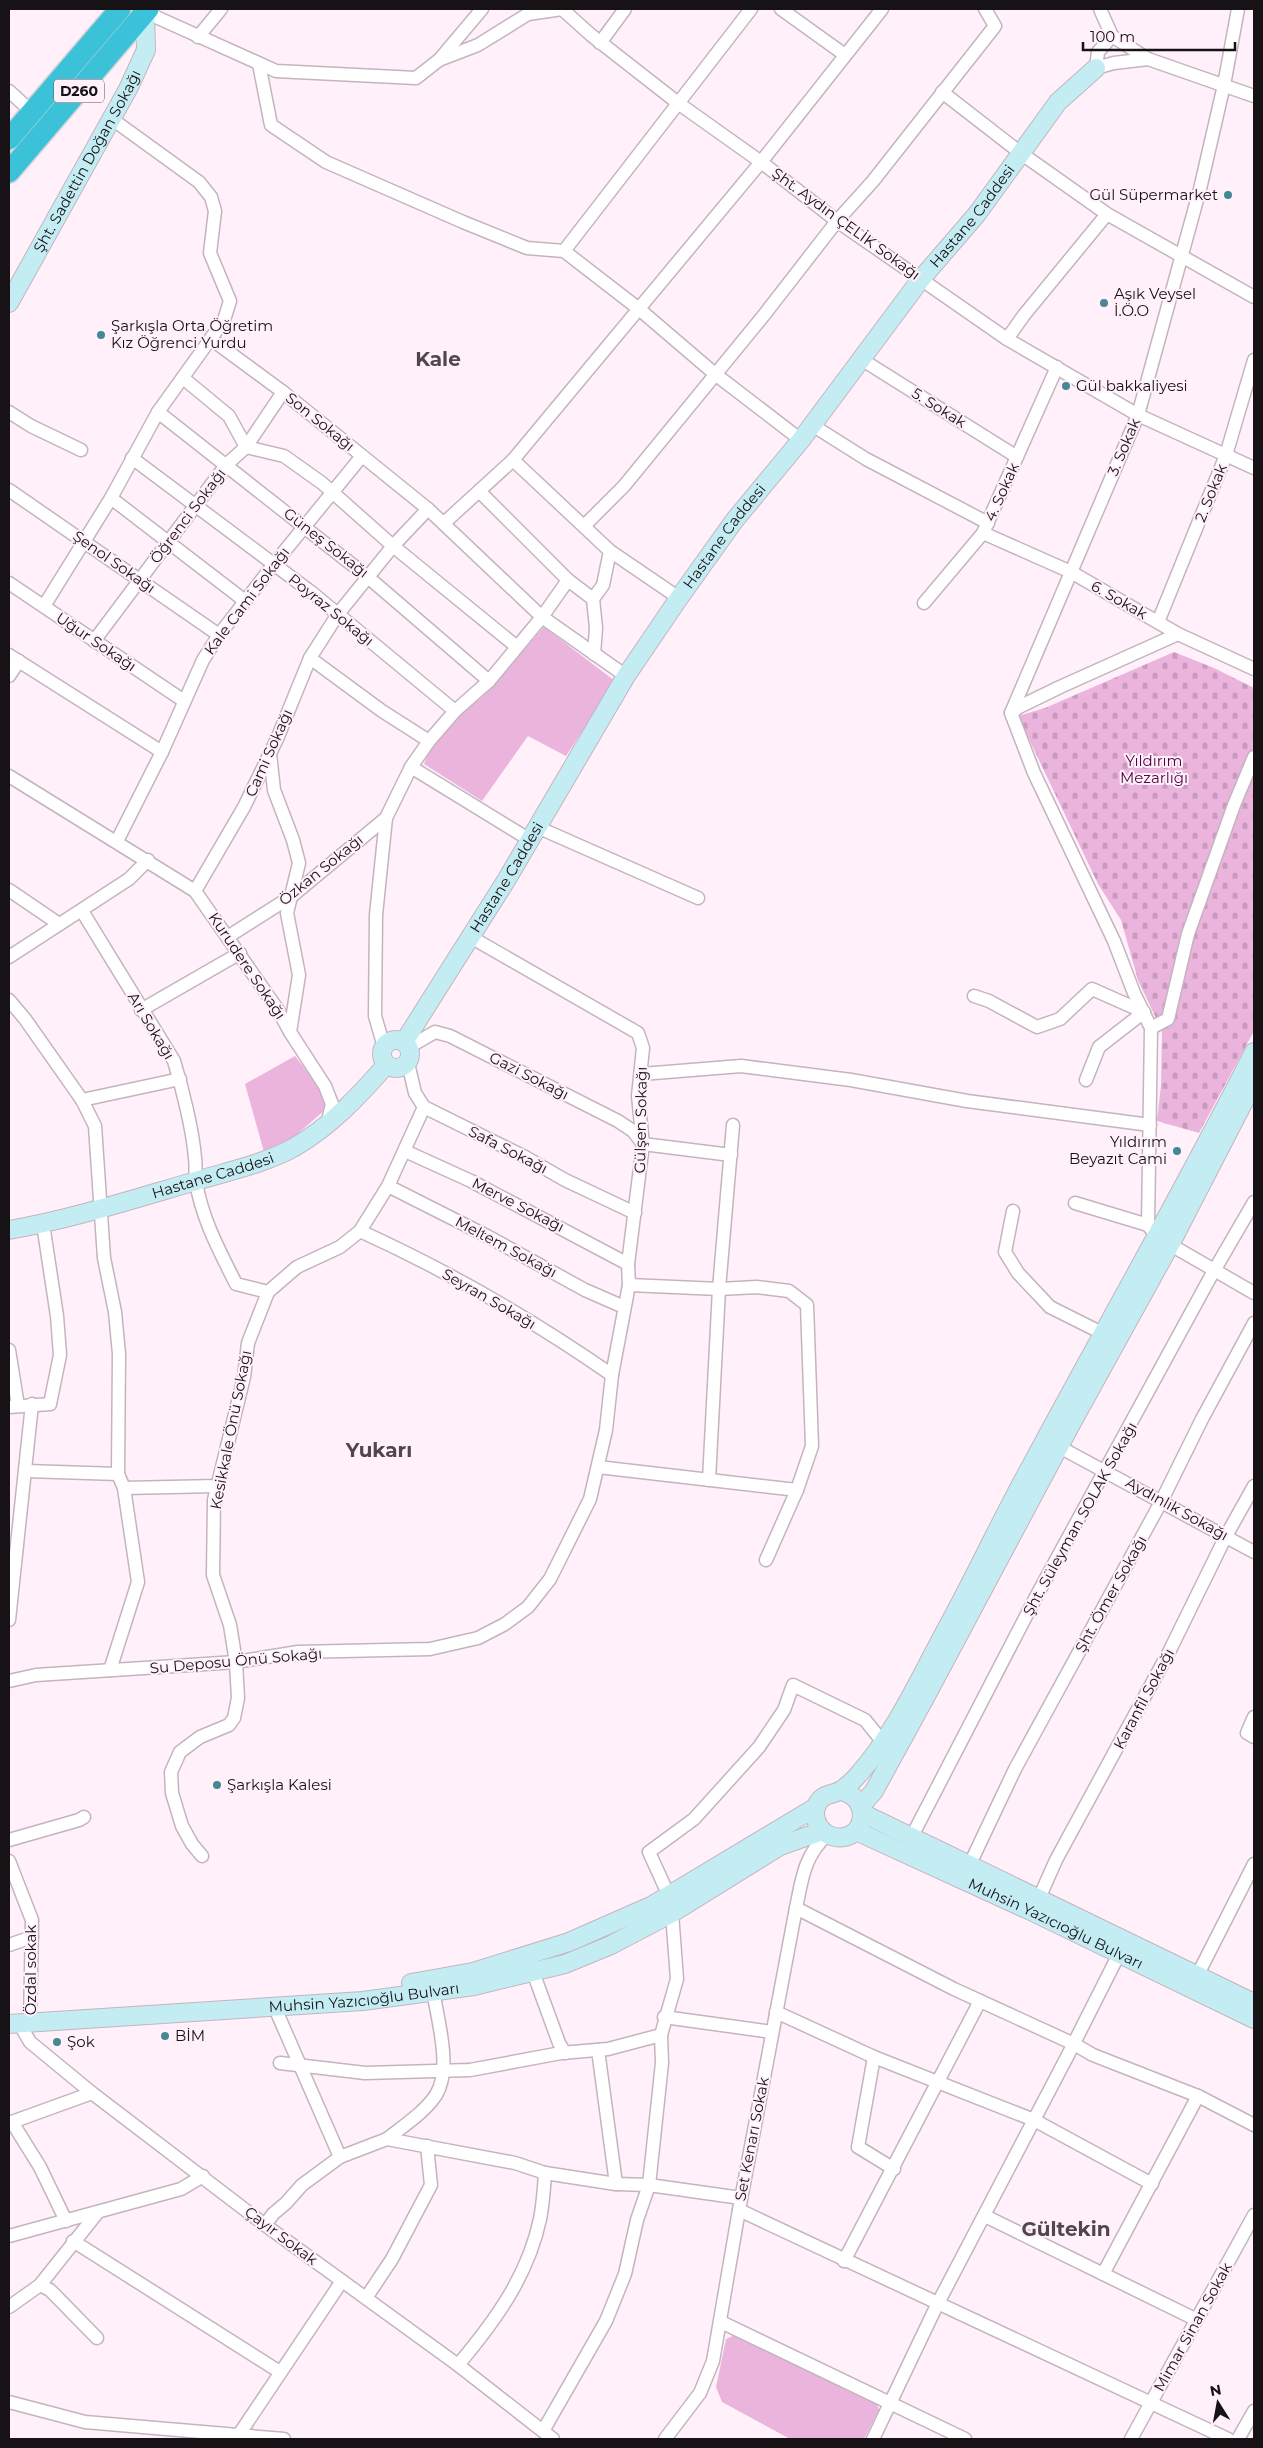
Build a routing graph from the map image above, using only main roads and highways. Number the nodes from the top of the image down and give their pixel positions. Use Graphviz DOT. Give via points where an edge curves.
graph roads {
  1 [pos="120,9"];
  2 [pos="147,10"];
  3 [pos="9,139"];
  4 [pos="9,172"];
  1 -- 3 [label="highway, D260"];
  2 -- 4 [label="highway, D260"];
}
